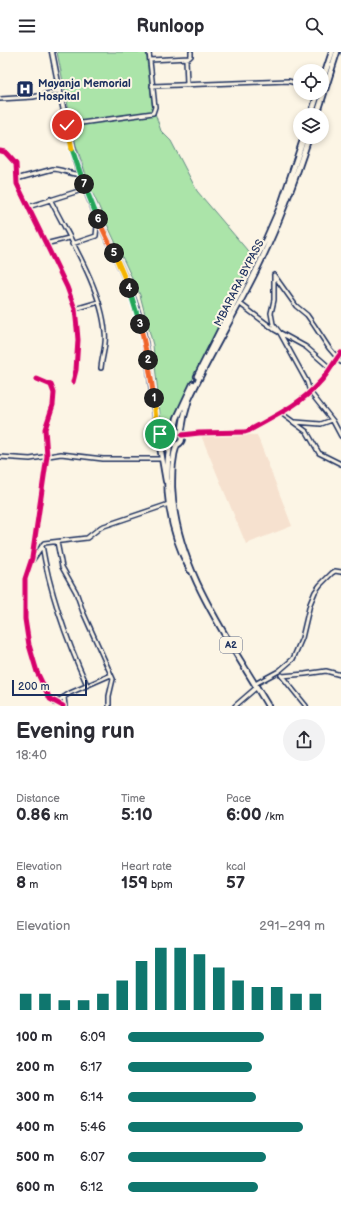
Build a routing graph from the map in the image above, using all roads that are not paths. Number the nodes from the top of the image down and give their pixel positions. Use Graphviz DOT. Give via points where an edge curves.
graph roads {
  1 [pos="52,52"];
  2 [pos="149,52"];
  3 [pos="191,52"];
  4 [pos="332,52"];
  5 [pos="337,52"];
  6 [pos="186,58"];
  7 [pos="150,60"];
  8 [pos="328,64"];
  9 [pos="293,82"];
  10 [pos="187,84"];
  11 [pos="152,86"];
  12 [pos="60,91"];
  13 [pos="0,99"];
  14 [pos="319,108"];
  15 [pos="67,125"];
  16 [pos="302,144"];
  17 [pos="307,144"];
  18 [pos="0,151"];
  19 [pos="80,174"];
  20 [pos="16,179"];
  21 [pos="85,189"];
  22 [pos="50,199"];
  23 [pos="28,207"];
  24 [pos="100,222"];
  25 [pos="69,238"];
  26 [pos="45,244"];
  27 [pos="72,244"];
  28 [pos="99,302"];
  29 [pos="239,303"];
  30 [pos="75,309"];
  31 [pos="280,333"];
  32 [pos="341,353"];
  33 [pos="338,357"];
  34 [pos="341,362"];
  35 [pos="101,368"];
  36 [pos="330,368"];
  37 [pos="37,379"];
  38 [pos="74,382"];
  39 [pos="310,392"];
  40 [pos="281,413"];
  41 [pos="290,420"];
  42 [pos="332,420"];
  43 [pos="174,431"];
  44 [pos="158,433"];
  45 [pos="169,434"];
  46 [pos="181,435"];
  47 [pos="341,436"];
  48 [pos="170,442"];
  49 [pos="177,444"];
  50 [pos="47,456"];
  51 [pos="0,457"];
  52 [pos="162,459"];
  53 [pos="341,464"];
  54 [pos="165,468"];
  55 [pos="169,504"];
  56 [pos="57,542"];
  57 [pos="42,545"];
  58 [pos="31,562"];
  59 [pos="341,572"];
  60 [pos="197,582"];
  61 [pos="279,672"];
  62 [pos="111,675"];
  63 [pos="341,675"];
  64 [pos="282,676"];
  65 [pos="87,685"];
  66 [pos="256,685"];
  67 [pos="64,697"];
  68 [pos="55,703"];
  69 [pos="64,706"];
  70 [pos="109,706"];
  71 [pos="235,706"];
  72 [pos="268,706"];
  73 [pos="306,706"];
  1 -- 12 [label="main road, A2"];
  2 -- 7 [label="street"];
  3 -- 6 [label="street" via="190,57"];
  4 -- 8 [label="highway"];
  5 -- 14 [label="highway"];
  6 -- 7 [label="street"];
  6 -- 10 [label="street"];
  7 -- 11 [label="street"];
  9 -- 10 [label="street"];
  10 -- 11 [label="street"];
  11 -- 15 [label="street" via="155,110 151,114"];
  12 -- 13 [label="street" via="33,97"];
  12 -- 15 [label="main road, A2"];
  15 -- 19 [label="main road, A2"];
  16 -- 43 [label="highway, MBARARA BYPASS" via="281,205 266,239 185,400"];
  17 -- 29 [label="highway, MBARARA BYPASS" via="277,225"];
  18 -- 20 [label="street" via="6,152 13,160"];
  19 -- 20 [label="street" via="53,169"];
  19 -- 21 [label="main road, A2"];
  20 -- 23 [label="street"];
  21 -- 22 [label="street"];
  21 -- 24 [label="main road, A2"];
  22 -- 23 [label="street"];
  22 -- 25 [label="street"];
  23 -- 26 [label="street"];
  24 -- 27 [label="street" via="96,227 96,236"];
  24 -- 44 [label="main road, A2" via="130,289 138,314 151,376"];
  25 -- 26 [label="street"];
  25 -- 27 [label="street"];
  26 -- 30 [label="street"];
  27 -- 28 [label="street"];
  28 -- 30 [label="street"];
  28 -- 35 [label="street" via="106,332"];
  29 -- 31 [label="street"];
  29 -- 46 [label="highway, MBARARA BYPASS" via="189,399"];
  30 -- 38 [label="street" via="78,340"];
  31 -- 33 [label="street" via="273,324 271,313 274,275 296,306 307,315 328,348"];
  31 -- 36 [label="street" via="306,347"];
  31 -- 39 [label="street"];
  32 -- 33 [label="street"];
  33 -- 34 [label="street"];
  33 -- 36 [label="street"];
  36 -- 39 [label="street"];
  37 -- 50 [label="street" via="51,385 54,393 45,429"];
  39 -- 40 [label="street"];
  39 -- 42 [label="street"];
  40 -- 41 [label="street"];
  40 -- 46 [label="street" via="245,432"];
  41 -- 42 [label="street" via="321,424"];
  41 -- 53 [label="street" via="307,432 320,453"];
  42 -- 47 [label="street"];
  43 -- 45 [label="highway"];
  43 -- 46 [label="highway"];
  44 -- 45 [label="main road"];
  44 -- 48 [label="main road" via="161,439"];
  44 -- 52 [label="highway, A2"];
  45 -- 48 [label="highway, A2"];
  46 -- 49 [label="highway, A2" via="181,441"];
  48 -- 49 [label="highway"];
  48 -- 54 [label="highway, A2"];
  49 -- 60 [label="highway, A2" via="172,479 175,514"];
  50 -- 51 [label="street" via="30,459"];
  50 -- 52 [label="street" via="61,454 103,459"];
  50 -- 58 [label="street"];
  52 -- 54 [label="highway, A2"];
  54 -- 55 [label="highway, A2"];
  55 -- 56 [label="street" via="101,527 87,538"];
  55 -- 60 [label="highway, A2" via="180,548"];
  56 -- 57 [label="street"];
  56 -- 62 [label="street" via="62,567 76,592"];
  57 -- 58 [label="street"];
  57 -- 65 [label="street" via="51,586 71,649"];
  58 -- 68 [label="street" via="24,587 29,645 37,672 50,699"];
  59 -- 61 [label="street" via="332,573 315,592 299,647 293,659"];
  60 -- 66 [label="highway, A2" via="211,611"];
  61 -- 64 [label="street"];
  61 -- 66 [label="street"];
  62 -- 65 [label="street"];
  62 -- 70 [label="street" via="113,682"];
  63 -- 64 [label="street" via="326,670"];
  64 -- 73 [label="street"];
  65 -- 67 [label="street"];
  66 -- 71 [label="street"];
  66 -- 72 [label="highway, A2"];
  67 -- 68 [label="street"];
  67 -- 69 [label="street"];
  68 -- 69 [label="street"];
}
